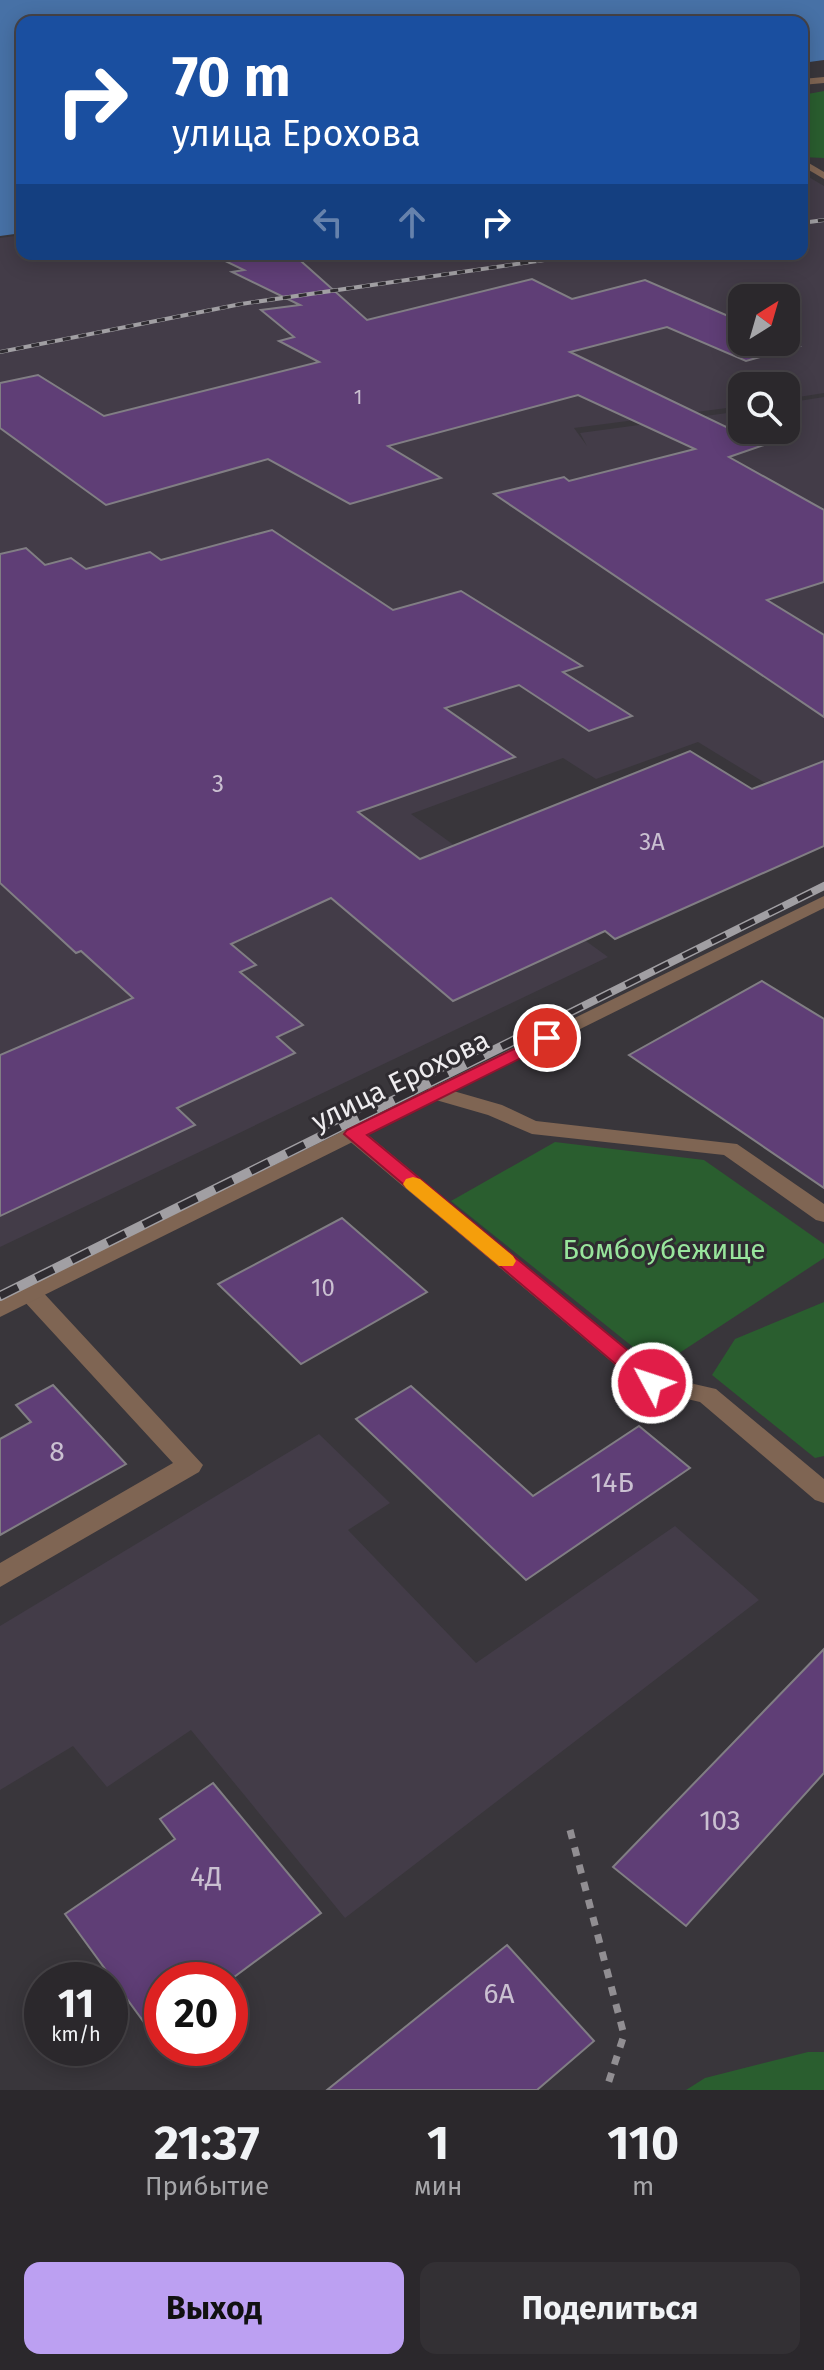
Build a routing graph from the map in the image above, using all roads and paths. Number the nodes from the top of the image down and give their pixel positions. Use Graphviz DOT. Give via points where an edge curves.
graph roads {
  1 [pos="824,901"];
  2 [pos="436,1093"];
  3 [pos="354,1134"];
  4 [pos="824,1215"];
  5 [pos="31,1294"];
  6 [pos="0,1309"];
  7 [pos="824,1493"];
  8 [pos="0,1576"];
  9 [pos="570,1830"];
  10 [pos="606,2090"];
  1 -- 2 [label="street, улица Ерохова"];
  2 -- 3 [label="street, улица Ерохова"];
  2 -- 4 [label="street" via="532,1127 729,1149"];
  3 -- 5 [label="street, улица Ерохова"];
  3 -- 7 [label="street" via="652,1383 707,1395"];
  5 -- 6 [label="street, улица Ерохова"];
  5 -- 8 [label="street" via="190,1465"];
  9 -- 10 [label="path" via="624,2035"];
}
